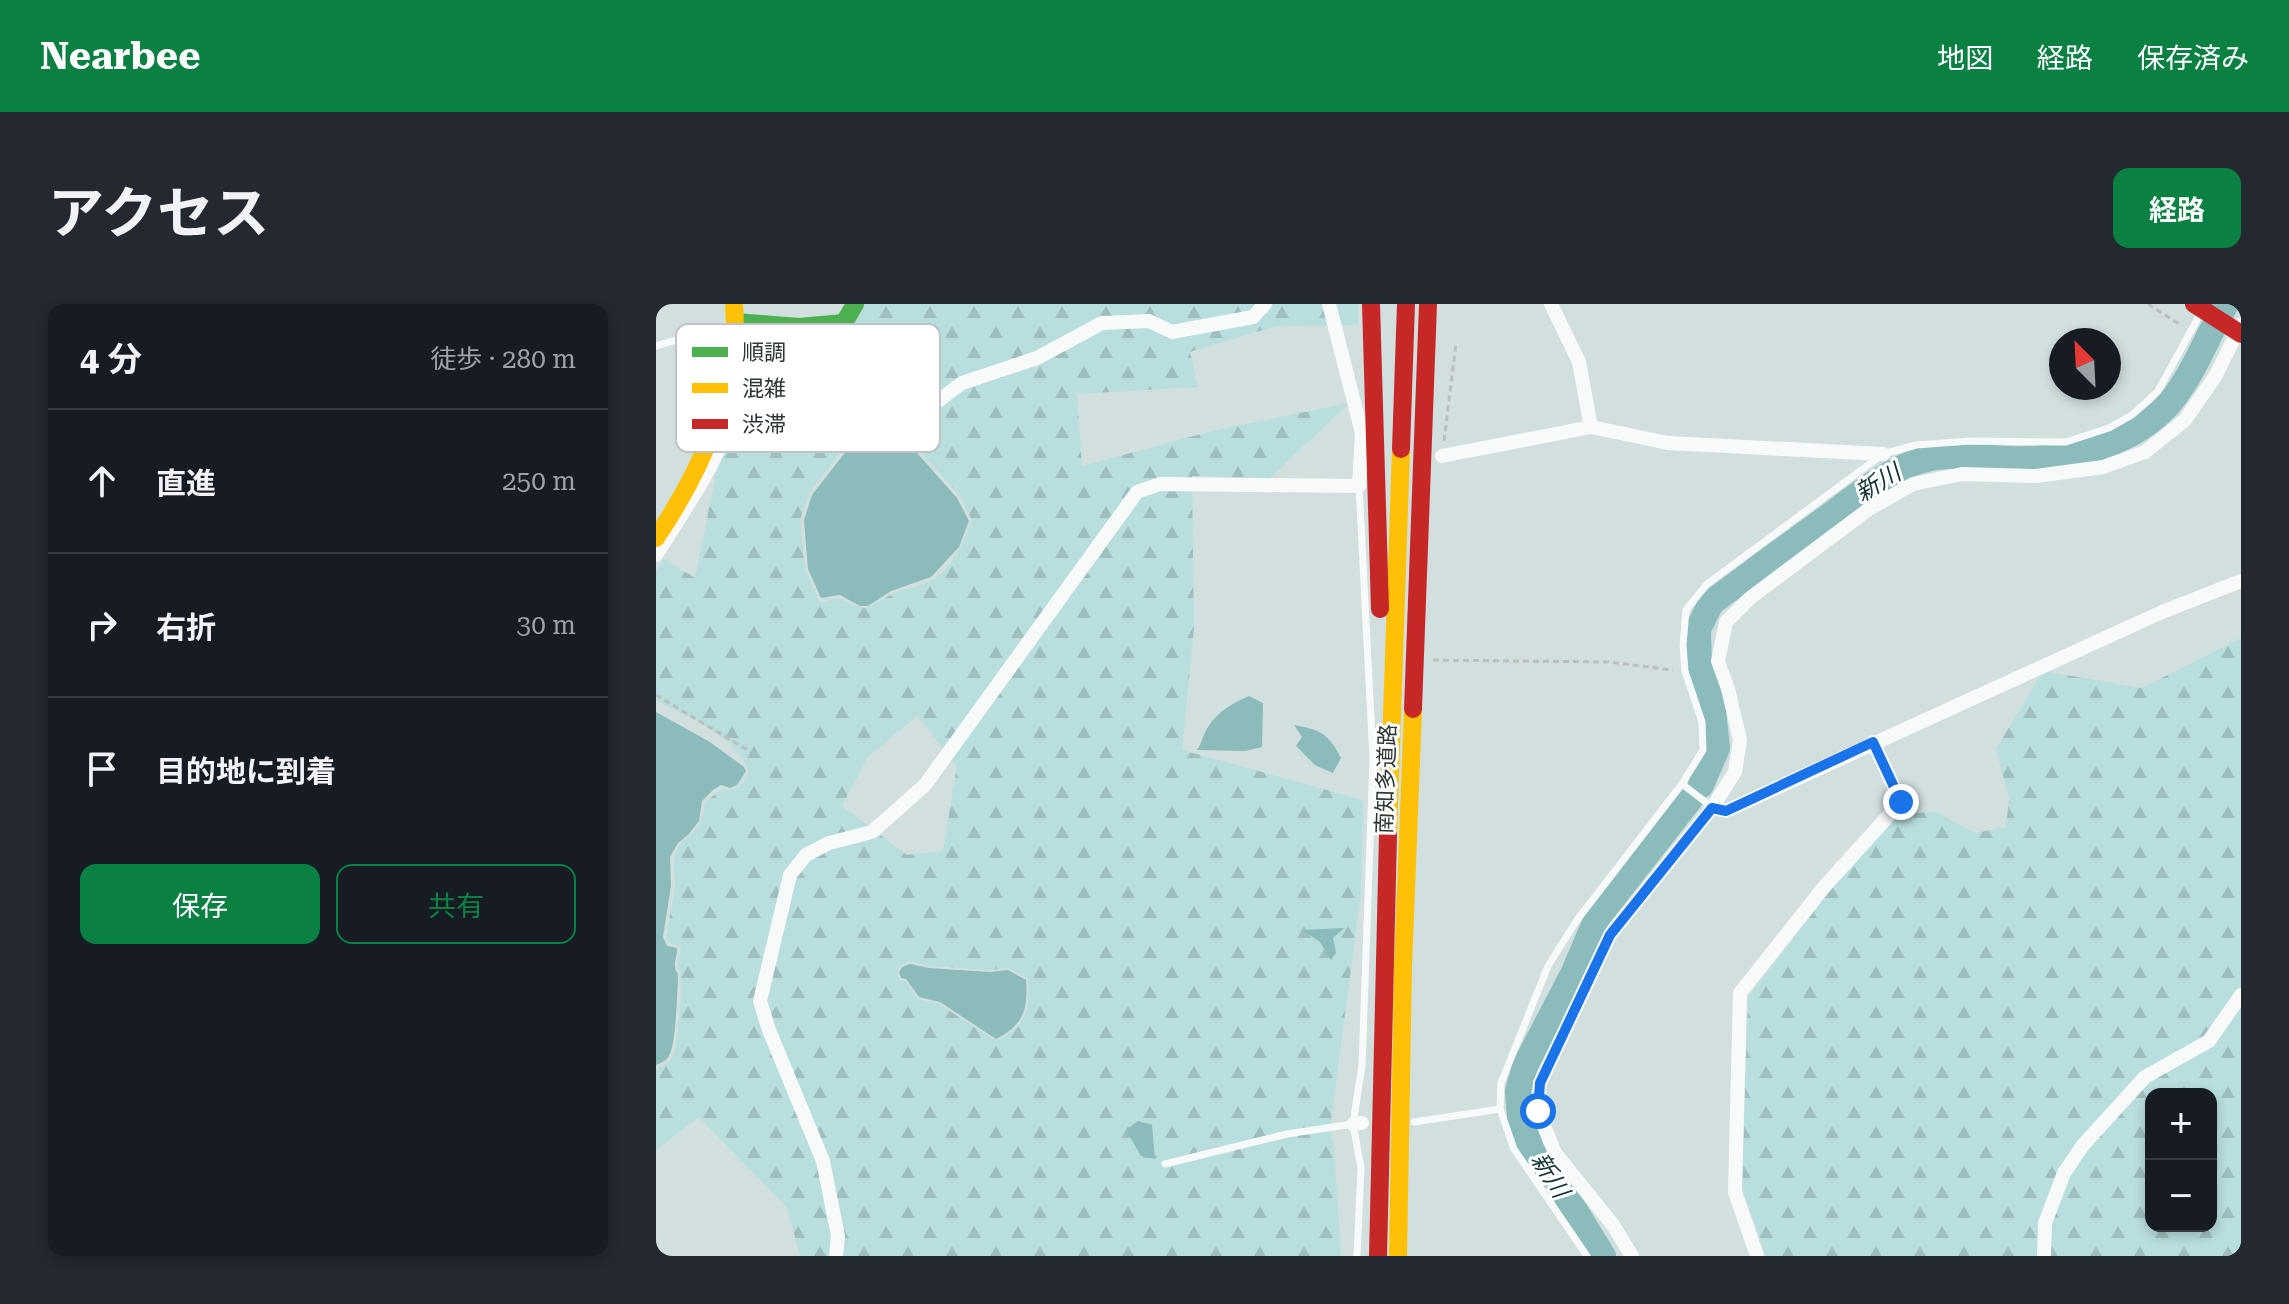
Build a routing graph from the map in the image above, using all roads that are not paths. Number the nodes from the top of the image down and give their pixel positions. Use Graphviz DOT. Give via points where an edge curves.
graph roads {
  1 [pos="855,304"];
  2 [pos="1265,304"];
  3 [pos="1329,304"];
  4 [pos="1371,304"];
  5 [pos="1406,304"];
  6 [pos="1428,304"];
  7 [pos="1551,304"];
  8 [pos="2201,306"];
  9 [pos="746,321"];
  10 [pos="772,324"];
  11 [pos="833,324"];
  12 [pos="2240,330"];
  13 [pos="676,340"];
  14 [pos="656,346"];
  15 [pos="940,400"];
  16 [pos="1591,427"];
  17 [pos="706,452"];
  18 [pos="716,452"];
  19 [pos="1883,454"];
  20 [pos="1442,456"];
  21 [pos="1359,486"];
  22 [pos="656,538"];
  23 [pos="656,555"];
  24 [pos="2241,581"];
  25 [pos="1392,741"];
  26 [pos="1873,742"];
  27 [pos="1682,784"];
  28 [pos="1712,808"];
  29 [pos="2241,995"];
  30 [pos="1500,1109"];
  31 [pos="1414,1122"];
  32 [pos="1358,1124"];
  33 [pos="1165,1164"];
  34 [pos="836,1256"];
  35 [pos="1357,1256"];
  36 [pos="1378,1256"];
  37 [pos="1398,1256"];
  38 [pos="1587,1256"];
  39 [pos="1632,1256"];
  40 [pos="1757,1256"];
  41 [pos="2044,1256"];
  1 -- 11 [label="main road" via="844,323"];
  2 -- 15 [label="street" via="1253,317 1172,332 1149,321 1102,323 1037,358 962,383"];
  3 -- 21 [label="street" via="1362,433"];
  4 -- 25 [label="main road" via="1385,729"];
  5 -- 25 [label="main road, 南知多道路"];
  6 -- 37 [label="main road, 南知多道路" via="1403,967"];
  7 -- 16 [label="street" via="1579,362"];
  8 -- 12 [label="main road"];
  8 -- 19 [label="lane" via="2158,391 2109,428 2066,442 1970,441"];
  9 -- 10 [label="main road"];
  12 -- 28 [label="street" via="2185,420 2145,452 2103,467 2036,476 1962,474 1913,484 1869,509 1750,598 1726,622 1718,661 1740,740 1735,772"];
  13 -- 14 [label="lane"];
  16 -- 19 [label="street" via="1668,443"];
  16 -- 20 [label="street"];
  17 -- 22 [label="main road"];
  18 -- 23 [label="street"];
  19 -- 27 [label="lane" via="1707,584 1686,610 1685,671 1702,722 1703,750"];
  21 -- 32 [label="lane" via="1373,759"];
  21 -- 34 [label="street" via="1160,484 1137,492 925,785 872,832 806,855 790,875 760,1001 823,1161 838,1236"];
  24 -- 26 [label="street"];
  25 -- 36 [label="main road, 南知多道路"];
  26 -- 28 [label="street" via="1726,811"];
  26 -- 40 [label="street" via="1901,802 1824,887 1740,993 1735,1192"];
  27 -- 28 [label="lane"];
  27 -- 30 [label="lane" via="1548,966 1501,1083"];
  28 -- 39 [label="street" via="1610,935 1540,1083 1538,1111 1555,1153"];
  29 -- 41 [label="street" via="2209,1041 2145,1077 2083,1145 2064,1173 2045,1223"];
  30 -- 31 [label="lane"];
  30 -- 38 [label="lane" via="1514,1149"];
  32 -- 33 [label="lane" via="1287,1134"];
  32 -- 35 [label="lane"];
}
